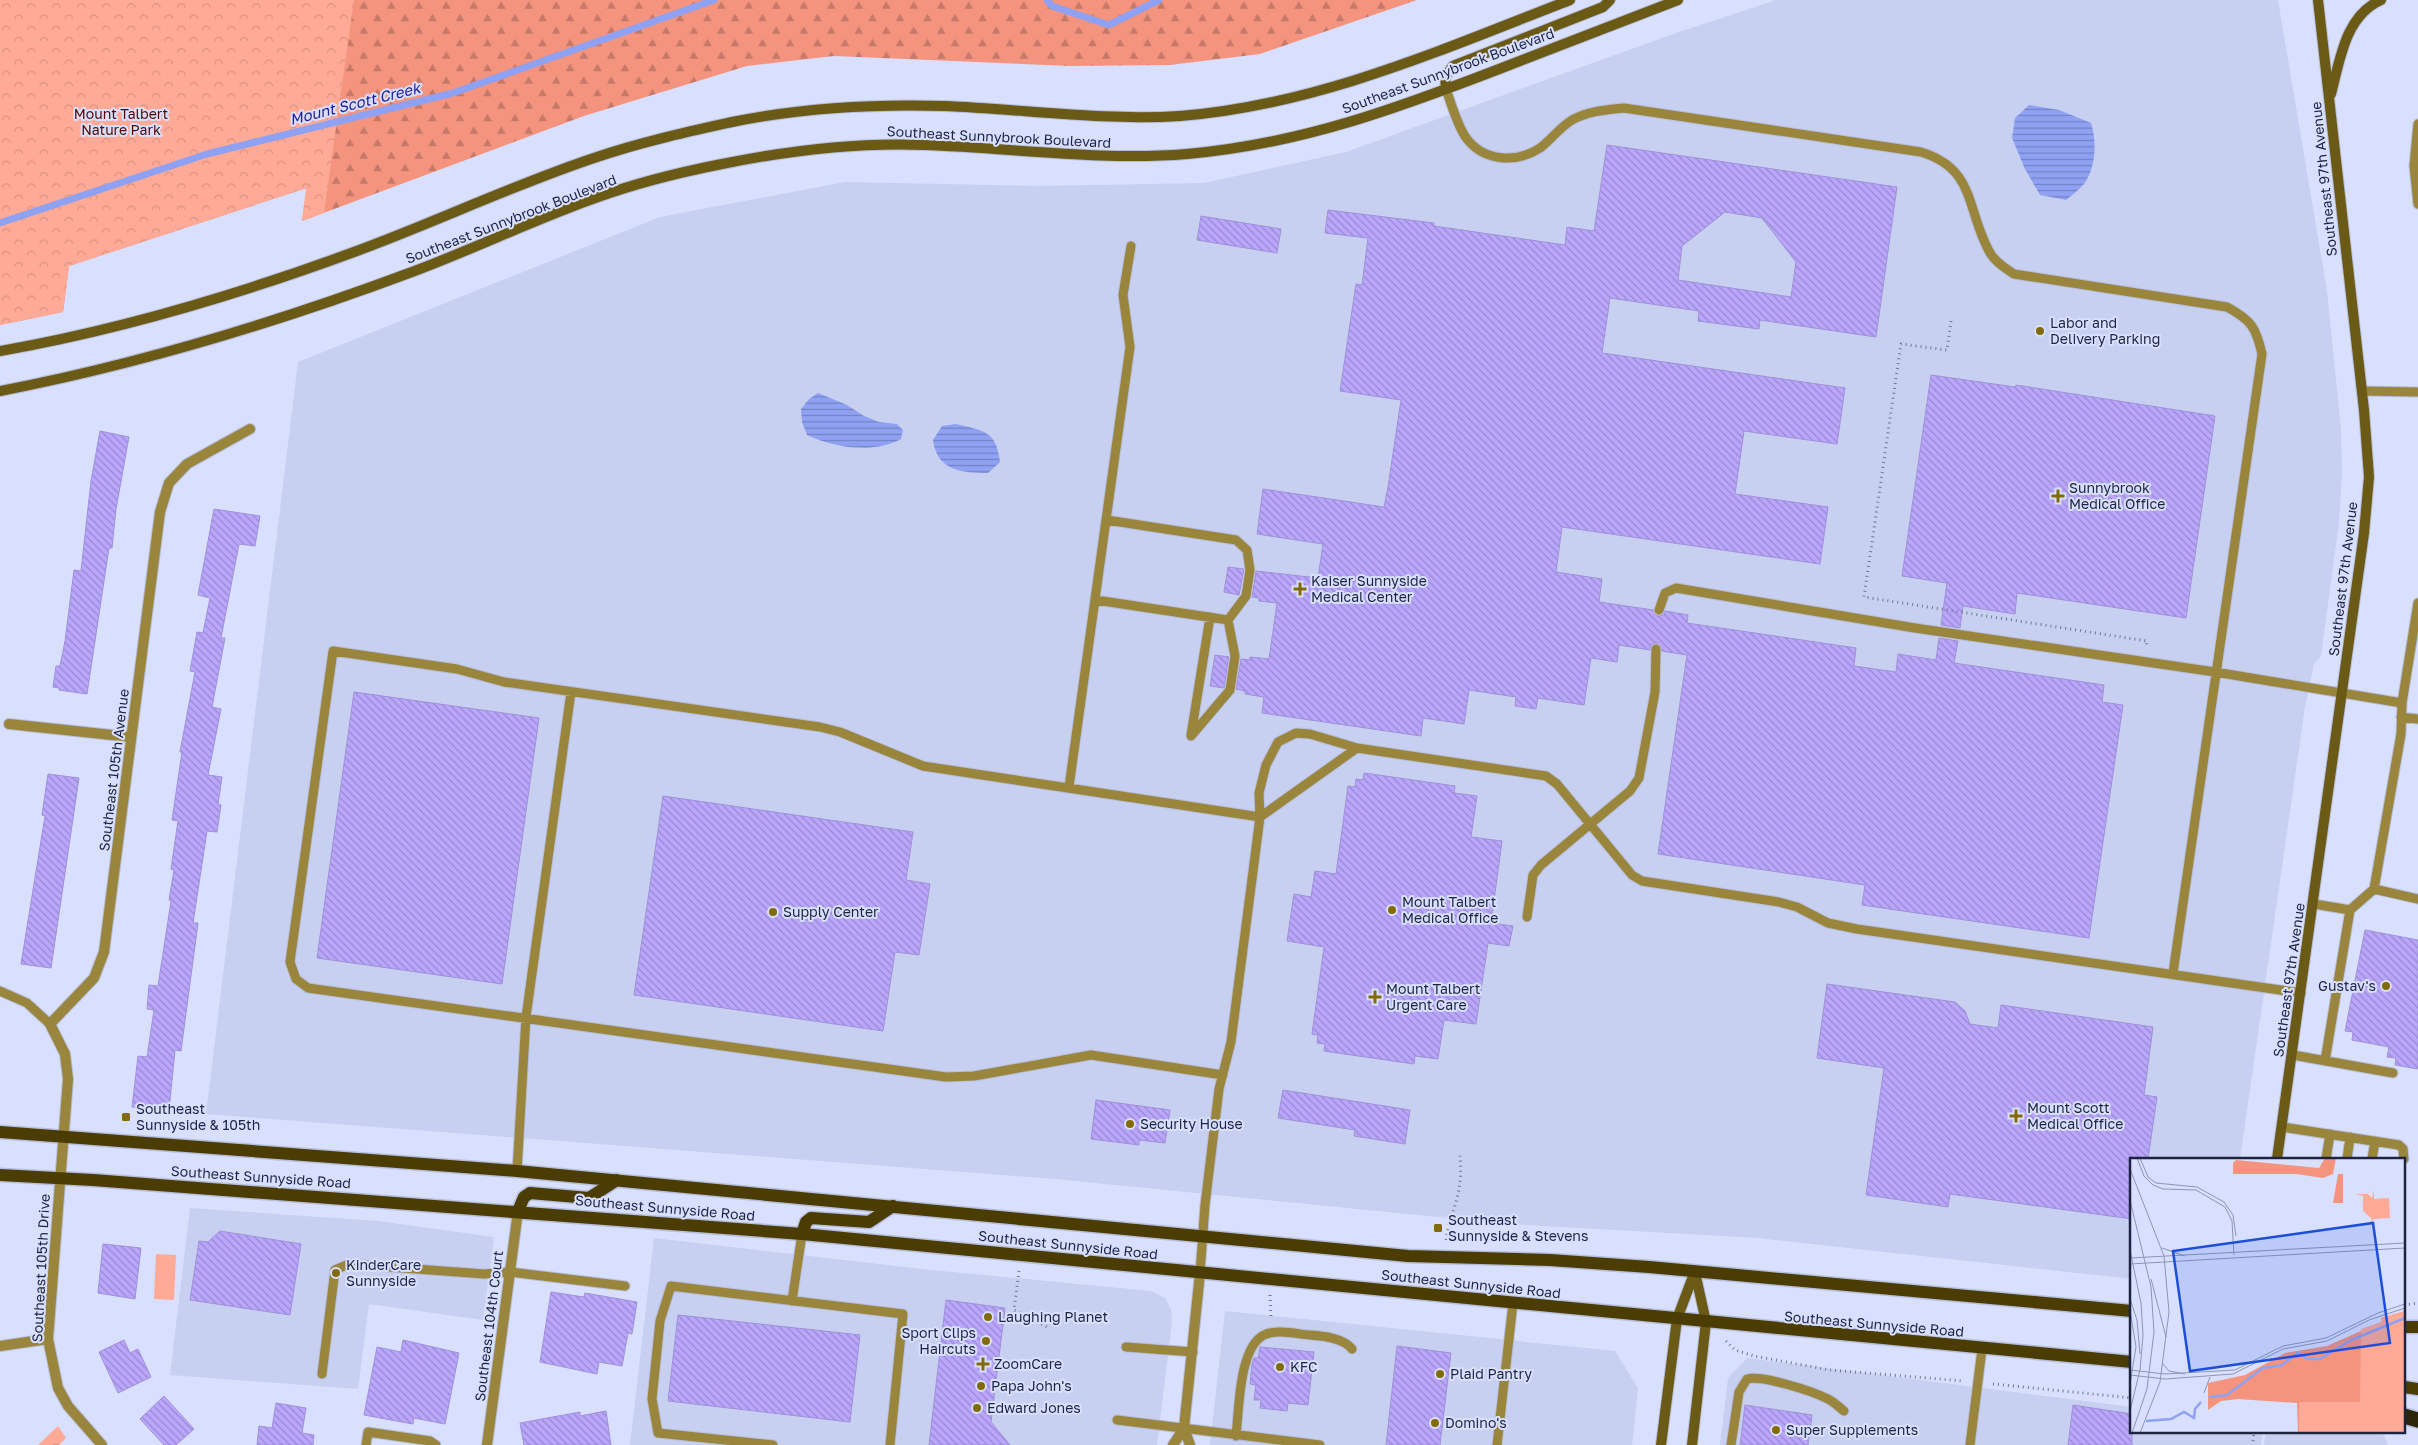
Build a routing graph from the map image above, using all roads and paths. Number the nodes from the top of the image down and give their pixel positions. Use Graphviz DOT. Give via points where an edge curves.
graph roads {
  1 [pos="1570,0"];
  2 [pos="1610,0"];
  3 [pos="1678,0"];
  4 [pos="2318,0"];
  5 [pos="2381,0"];
  6 [pos="1446,90"];
  7 [pos="2329,100"];
  8 [pos="2418,124"];
  9 [pos="2418,204"];
  10 [pos="1131,246"];
  11 [pos="1952,321"];
  12 [pos="0,351"];
  13 [pos="0,391"];
  14 [pos="2362,391"];
  15 [pos="2418,392"];
  16 [pos="250,429"];
  17 [pos="1108,520"];
  18 [pos="1096,600"];
  19 [pos="2418,604"];
  20 [pos="1659,610"];
  21 [pos="1210,617"];
  22 [pos="1228,620"];
  23 [pos="1656,649"];
  24 [pos="2144,661"];
  25 [pos="2215,672"];
  26 [pos="571,692"];
  27 [pos="2343,692"];
  28 [pos="2402,703"];
  29 [pos="2401,717"];
  30 [pos="2418,720"];
  31 [pos="9,724"];
  32 [pos="130,737"];
  33 [pos="1357,748"];
  34 [pos="1069,788"];
  35 [pos="1260,817"];
  36 [pos="1590,824"];
  37 [pos="2374,889"];
  38 [pos="2418,899"];
  39 [pos="2314,904"];
  40 [pos="2350,910"];
  41 [pos="1527,917"];
  42 [pos="2173,973"];
  43 [pos="0,991"];
  44 [pos="2301,993"];
  45 [pos="526,1017"];
  46 [pos="50,1024"];
  47 [pos="2293,1055"];
  48 [pos="2326,1061"];
  49 [pos="2393,1073"];
  50 [pos="1223,1075"];
  51 [pos="2282,1127"];
  52 [pos="0,1132"];
  53 [pos="2330,1134"];
  54 [pos="2350,1137"];
  55 [pos="64,1138"];
  56 [pos="2375,1141"];
  57 [pos="1460,1155"];
  58 [pos="2278,1158"];
  59 [pos="2326,1158"];
  60 [pos="2347,1158"];
  61 [pos="2372,1158"];
  62 [pos="2404,1158"];
  63 [pos="517,1171"];
  64 [pos="0,1175"];
  65 [pos="60,1178"];
  66 [pos="617,1180"];
  67 [pos="893,1206"];
  68 [pos="518,1211"];
  69 [pos="802,1234"];
  70 [pos="1203,1236"];
  71 [pos="1021,1256"];
  72 [pos="1443,1258"];
  73 [pos="1695,1271"];
  74 [pos="510,1272"];
  75 [pos="1200,1273"];
  76 [pos="1269,1280"];
  77 [pos="626,1286"];
  78 [pos="792,1301"];
  79 [pos="1513,1303"];
  80 [pos="2130,1311"];
  81 [pos="1677,1319"];
  82 [pos="1706,1322"];
  83 [pos="1049,1328"];
  84 [pos="1283,1334"];
  85 [pos="48,1338"];
  86 [pos="0,1346"];
  87 [pos="1126,1347"];
  88 [pos="1352,1349"];
  89 [pos="1982,1349"];
  90 [pos="1193,1352"];
  91 [pos="1754,1356"];
  92 [pos="2130,1362"];
  93 [pos="322,1374"];
  94 [pos="1978,1382"];
  95 [pos="2130,1398"];
  96 [pos="1844,1411"];
  97 [pos="1117,1420"];
  98 [pos="1184,1428"];
  99 [pos="2254,1432"];
  100 [pos="1236,1436"];
  101 [pos="2252,1441"];
  102 [pos="102,1445"];
  103 [pos="366,1445"];
  104 [pos="436,1445"];
  105 [pos="487,1445"];
  106 [pos="773,1445"];
  107 [pos="890,1445"];
  108 [pos="1173,1445"];
  109 [pos="1190,1445"];
  110 [pos="1320,1445"];
  111 [pos="1497,1445"];
  112 [pos="1661,1445"];
  113 [pos="1692,1445"];
  114 [pos="1731,1445"];
  115 [pos="1970,1445"];
  1 -- 12 [label="main road, Southeast Sunnybrook Boulevard" via="1387,70 1313,93 1226,110 1127,117 944,106 831,109 738,121 672,135 598,156 354,252 220,297 127,323"];
  2 -- 6 [label="main road" via="1603,7 1453,66 1445,77"];
  3 -- 6 [label="main road, Southeast Sunnybrook Boulevard"];
  4 -- 7 [label="main road, Southeast 97th Avenue"];
  5 -- 7 [label="main road" via="2362,10 2356,19"];
  6 -- 13 [label="main road, Southeast Sunnybrook Boulevard" via="1382,113 1275,142 1184,154 1124,156 920,144 840,146 774,154 678,174 599,197 415,271 298,313 86,374"];
  6 -- 25 [label="lane" via="1466,139 1482,152 1497,158 1520,158 1541,148 1572,120 1595,110 1624,108 1939,157 1955,170 1964,183 1989,252 2014,274 2227,306 2246,317 2258,336 2262,354"];
  7 -- 14 [label="main road, Southeast 97th Avenue"];
  8 -- 9 [label="lane" via="2414,166"];
  10 -- 17 [label="lane" via="1123,295 1130,346"];
  11 -- 24 [label="path" via="1947,350 1901,344 1864,597 2147,641"];
  14 -- 15 [label="lane"];
  14 -- 27 [label="main road, Southeast 97th Avenue" via="2368,476 2364,533"];
  16 -- 32 [label="street, Southeast 105th Avenue" via="187,464 170,483 160,512"];
  17 -- 18 [label="lane"];
  17 -- 22 [label="lane" via="1236,540 1247,550 1250,570 1246,596"];
  18 -- 21 [label="lane"];
  18 -- 34 [label="lane"];
  19 -- 28 [label="lane"];
  20 -- 24 [label="lane" via="1664,593 1676,588 1915,628"];
  21 -- 22 [label="lane"];
  21 -- 22 [label="lane" via="1191,736 1230,690 1235,656"];
  23 -- 36 [label="lane" via="1655,692 1639,778 1630,790"];
  24 -- 25 [label="lane"];
  25 -- 27 [label="lane"];
  25 -- 42 [label="lane"];
  26 -- 34 [label="lane" via="820,727 923,766"];
  26 -- 45 [label="lane"];
  26 -- 45 [label="lane" via="504,682 457,669 334,651 291,952 290,962 296,979 308,988"];
  27 -- 28 [label="lane"];
  27 -- 39 [label="main road, Southeast 97th Avenue"];
  28 -- 29 [label="lane"];
  29 -- 30 [label="lane"];
  29 -- 37 [label="lane" via="2401,734"];
  31 -- 32 [label="street"];
  32 -- 46 [label="street, Southeast 105th Avenue" via="121,828 100,966 86,988"];
  33 -- 35 [label="lane"];
  33 -- 35 [label="lane" via="1310,734 1286,736 1278,742 1266,765 1259,793"];
  33 -- 36 [label="lane" via="1546,776 1557,784"];
  34 -- 35 [label="lane"];
  35 -- 50 [label="lane" via="1232,1042"];
  36 -- 41 [label="lane" via="1533,875"];
  36 -- 42 [label="lane" via="1632,875 1642,881 1779,902 1828,923 1857,929"];
  37 -- 38 [label="lane"];
  37 -- 40 [label="lane"];
  39 -- 40 [label="lane"];
  39 -- 44 [label="main road, Southeast 97th Avenue"];
  40 -- 48 [label="lane"];
  42 -- 44 [label="lane"];
  43 -- 46 [label="lane" via="27,1004"];
  44 -- 47 [label="main road, Southeast 97th Avenue"];
  45 -- 50 [label="lane" via="946,1077 974,1076 1091,1055"];
  45 -- 63 [label="lane"];
  46 -- 55 [label="street" via="59,1039 67,1067"];
  47 -- 48 [label="lane"];
  47 -- 51 [label="main road, Southeast 97th Avenue"];
  48 -- 49 [label="lane"];
  50 -- 70 [label="lane"];
  51 -- 53 [label="lane"];
  51 -- 58 [label="main road, Southeast 97th Avenue"];
  52 -- 55 [label="main road, Southeast Sunnyside Road"];
  53 -- 54 [label="lane"];
  53 -- 59 [label="lane"];
  54 -- 56 [label="lane"];
  54 -- 60 [label="lane"];
  55 -- 63 [label="main road, Southeast Sunnyside Road"];
  55 -- 65 [label="street, Southeast 105th Drive"];
  56 -- 61 [label="lane"];
  56 -- 62 [label="lane" via="2399,1144"];
  57 -- 72 [label="path" via="1457,1198 1449,1221"];
  63 -- 66 [label="main road, Southeast Sunnyside Road"];
  64 -- 65 [label="main road, Southeast Sunnyside Road"];
  65 -- 68 [label="main road, Southeast Sunnyside Road"];
  65 -- 85 [label="street, Southeast 105th Drive"];
  66 -- 67 [label="main road, Southeast Sunnyside Road"];
  66 -- 68 [label="main road" via="589,1198 530,1193 524,1197"];
  67 -- 69 [label="main road" via="869,1222 811,1218"];
  67 -- 70 [label="main road, Southeast Sunnyside Road"];
  68 -- 69 [label="main road, Southeast Sunnyside Road"];
  68 -- 74 [label="street, Southeast 104th Court"];
  69 -- 71 [label="main road, Southeast Sunnyside Road"];
  69 -- 78 [label="lane"];
  70 -- 72 [label="main road, Southeast Sunnyside Road"];
  70 -- 75 [label="lane"];
  71 -- 75 [label="main road, Southeast Sunnyside Road"];
  71 -- 83 [label="path" via="1014,1310"];
  72 -- 73 [label="main road, Southeast Sunnyside Road" via="1550,1260"];
  73 -- 80 [label="main road, Southeast Sunnyside Road"];
  73 -- 81 [label="main road"];
  73 -- 82 [label="main road"];
  74 -- 77 [label="lane"];
  74 -- 93 [label="lane" via="484,1274 349,1264 335,1270"];
  74 -- 105 [label="street, Southeast 104th Court"];
  75 -- 76 [label="main road, Southeast Sunnyside Road"];
  75 -- 90 [label="street"];
  76 -- 79 [label="main road, Southeast Sunnyside Road"];
  76 -- 84 [label="path" via="1269,1318 1284,1318"];
  78 -- 106 [label="lane" via="671,1286 660,1321 652,1398 658,1433"];
  78 -- 107 [label="lane" via="903,1314"];
  79 -- 81 [label="main road, Southeast Sunnyside Road"];
  79 -- 111 [label="lane"];
  81 -- 82 [label="main road, Southeast Sunnyside Road"];
  81 -- 112 [label="main road"];
  82 -- 89 [label="main road, Southeast Sunnyside Road"];
  82 -- 113 [label="main road"];
  84 -- 88 [label="lane" via="1323,1336 1348,1343"];
  84 -- 100 [label="lane" via="1263,1335 1248,1351"];
  85 -- 86 [label="street"];
  85 -- 102 [label="street, Southeast 105th Drive" via="58,1388 68,1406"];
  87 -- 90 [label="lane"];
  89 -- 92 [label="main road, Southeast Sunnyside Road"];
  89 -- 94 [label="lane"];
  90 -- 98 [label="street"];
  91 -- 94 [label="path" via="1830,1370"];
  94 -- 95 [label="path"];
  94 -- 115 [label="lane"];
  96 -- 114 [label="lane" via="1829,1400 1756,1377 1747,1380 1739,1392"];
  97 -- 98 [label="lane"];
  98 -- 100 [label="lane"];
  98 -- 108 [label="street"];
  98 -- 109 [label="street"];
  99 -- 101 [label="path"];
  100 -- 110 [label="lane"];
  103 -- 104 [label="lane" via="368,1432 430,1441"];
}
